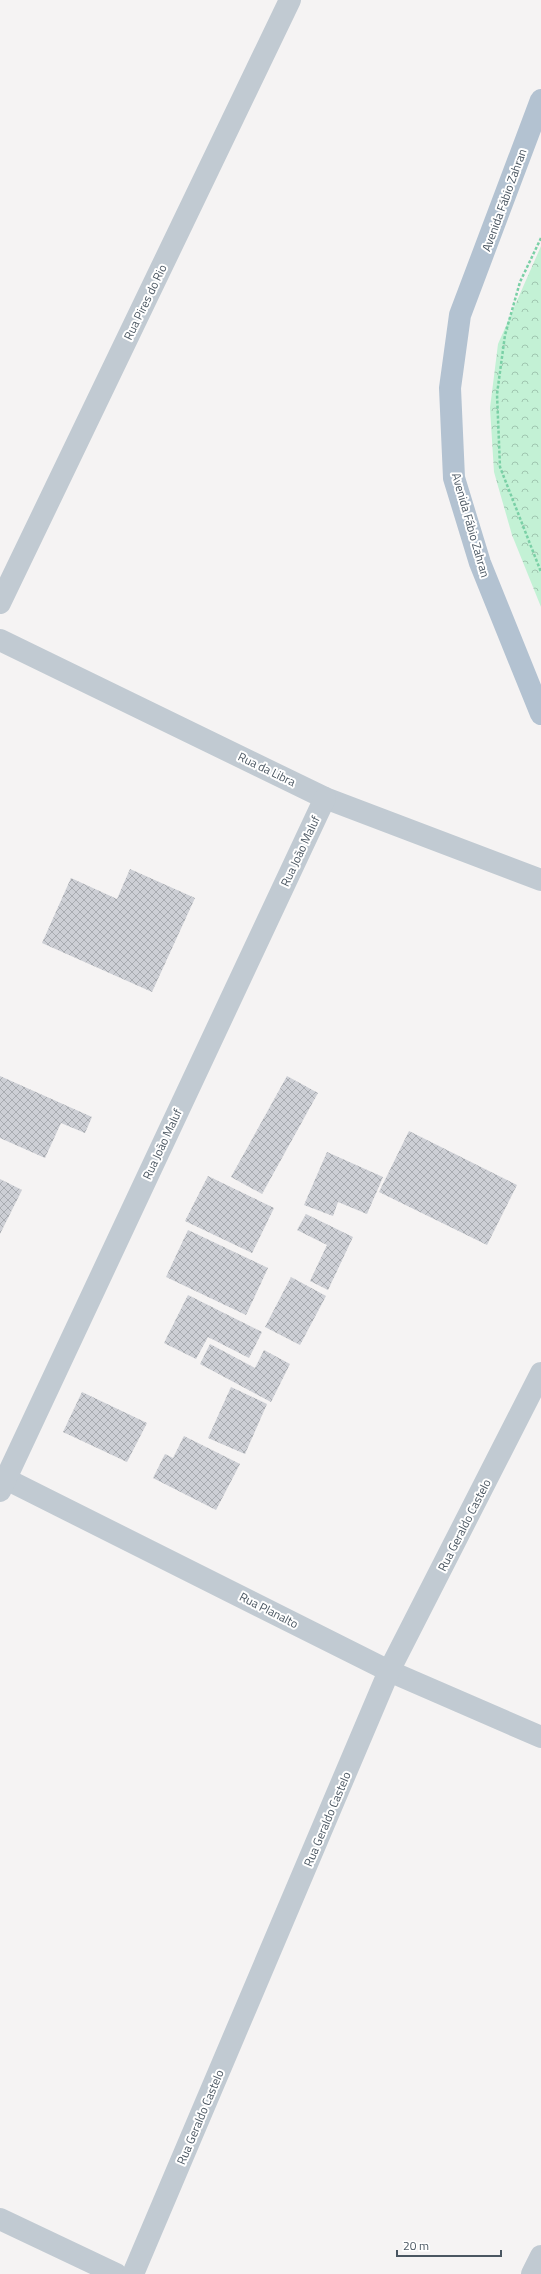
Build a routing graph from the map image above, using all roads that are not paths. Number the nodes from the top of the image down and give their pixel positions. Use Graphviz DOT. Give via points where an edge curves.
graph roads {
  1 [pos="290,0"];
  2 [pos="541,100"];
  3 [pos="0,603"];
  4 [pos="0,640"];
  5 [pos="541,714"];
  6 [pos="325,798"];
  7 [pos="541,880"];
  8 [pos="541,1373"];
  9 [pos="2,1482"];
  10 [pos="389,1671"];
  11 [pos="541,1736"];
  12 [pos="0,2219"];
  13 [pos="541,2256"];
  14 [pos="116,2274"];
  15 [pos="133,2274"];
  16 [pos="532,2274"];
  1 -- 3 [label="street, Rua Pires do Rio"];
  2 -- 5 [label="main road, Avenida Fábio Zahran" via="460,315 450,388 454,478 480,563"];
  4 -- 6 [label="street, Rua da Libra"];
  6 -- 7 [label="street, Rua da Libra"];
  6 -- 9 [label="street, Rua João Maluf"];
  8 -- 10 [label="street, Rua Geraldo Castelo"];
  9 -- 10 [label="street, Rua Planalto"];
  10 -- 11 [label="street, Rua Planalto"];
  10 -- 15 [label="street, Rua Geraldo Castelo"];
  12 -- 14 [label="street"];
  13 -- 16 [label="street"];
}
